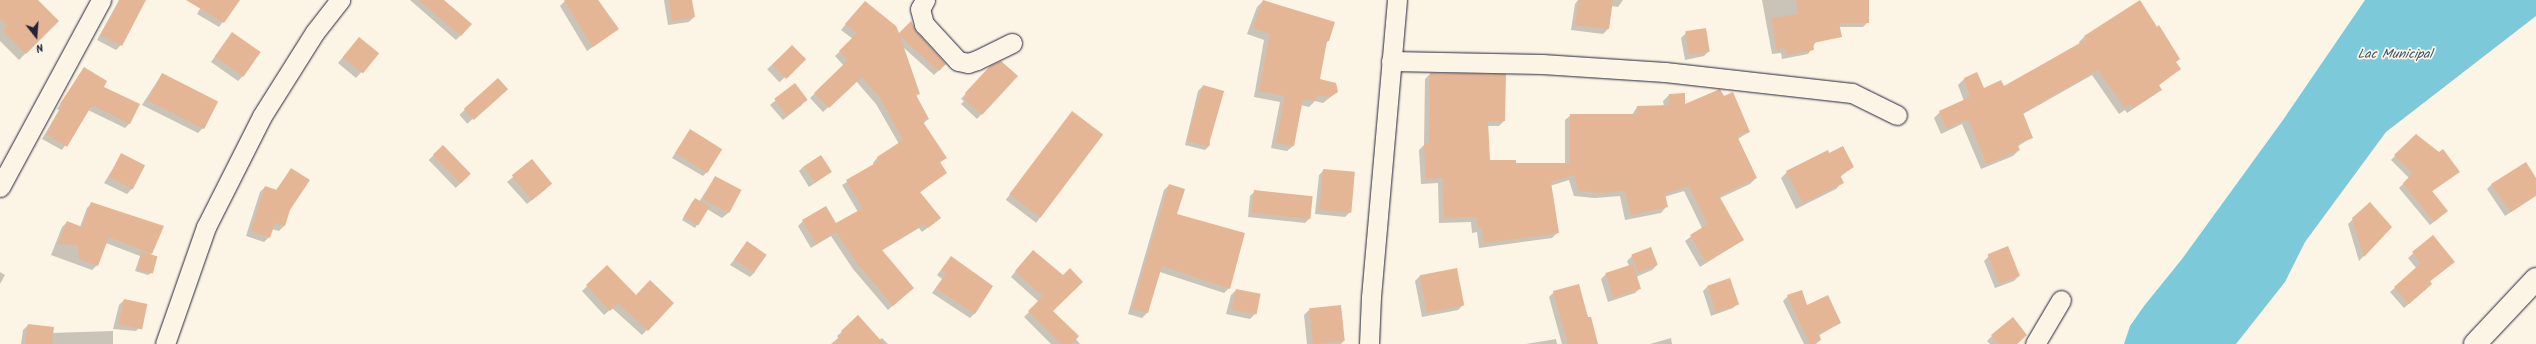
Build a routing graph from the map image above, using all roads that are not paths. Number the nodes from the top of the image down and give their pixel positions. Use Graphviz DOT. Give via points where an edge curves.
graph roads {
  1 [pos="101,0"];
  2 [pos="340,0"];
  3 [pos="925,0"];
  4 [pos="1397,0"];
  5 [pos="1012,43"];
  6 [pos="1392,61"];
  7 [pos="1897,115"];
  8 [pos="0,187"];
  9 [pos="2536,278"];
  10 [pos="2061,300"];
  11 [pos="165,344"];
  12 [pos="1369,344"];
  13 [pos="2035,344"];
  14 [pos="2475,344"];
  1 -- 8 [label="street"];
  2 -- 11 [label="street" via="315,32 262,116 206,227"];
  3 -- 5 [label="street" via="920,9 924,24 958,61 968,63 977,60"];
  4 -- 6 [label="street"];
  6 -- 7 [label="street" via="1542,64 1665,72 1852,93"];
  6 -- 12 [label="street"];
  9 -- 14 [label="highway"];
  10 -- 13 [label="street"];
}
